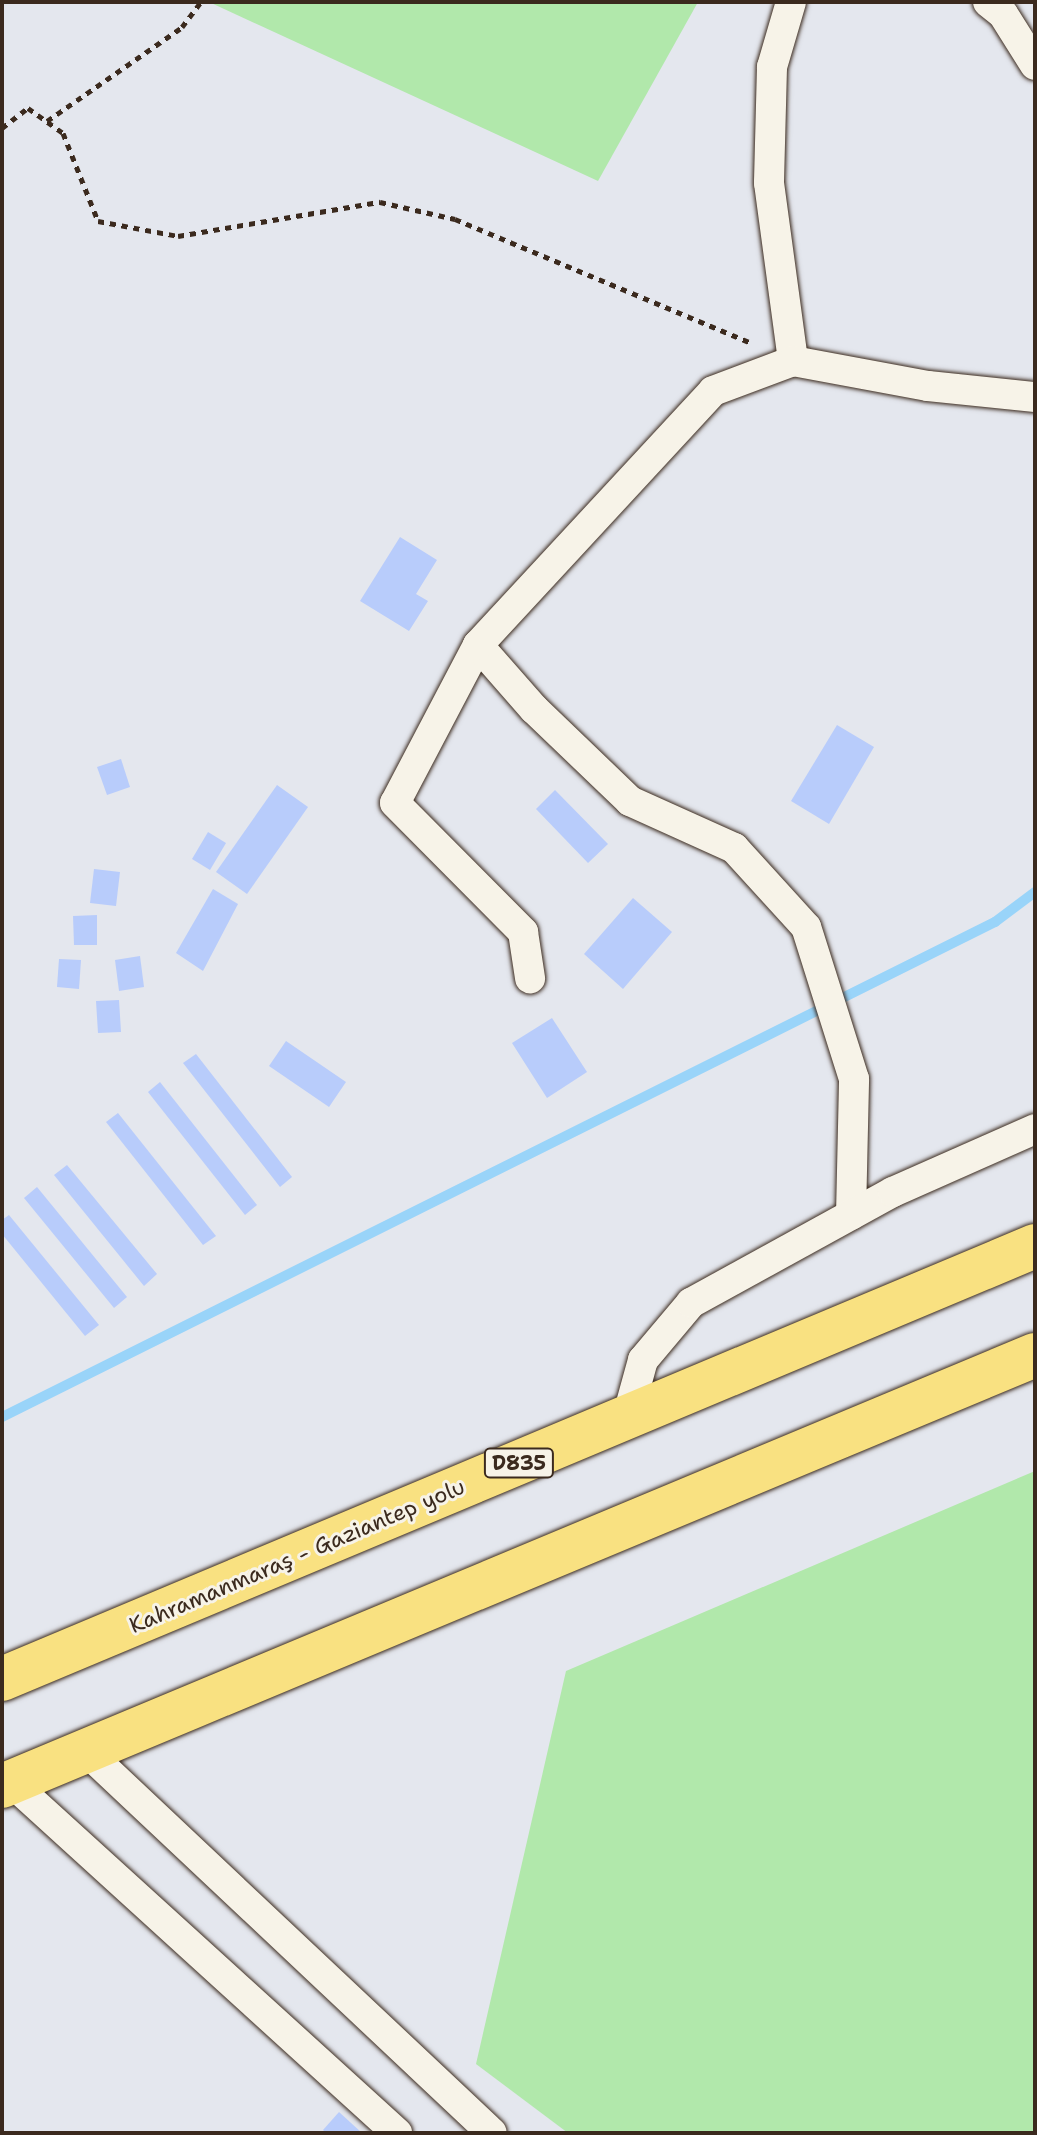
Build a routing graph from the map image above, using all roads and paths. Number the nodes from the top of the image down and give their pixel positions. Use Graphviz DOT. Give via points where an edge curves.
graph roads {
  1 [pos="201,2"];
  2 [pos="791,2"];
  3 [pos="988,2"];
  4 [pos="1035,65"];
  5 [pos="47,121"];
  6 [pos="2,128"];
  7 [pos="793,361"];
  8 [pos="1035,397"];
  9 [pos="478,645"];
  10 [pos="530,978"];
  11 [pos="1035,1129"];
  12 [pos="851,1215"];
  13 [pos="1035,1246"];
  14 [pos="1035,1355"];
  15 [pos="627,1418"];
  16 [pos="2,1679"];
  17 [pos="86,1751"];
  18 [pos="7,1784"];
  19 [pos="397,2133"];
  20 [pos="492,2133"];
  1 -- 5 [label="path" via="182,27"];
  2 -- 7 [label="street" via="772,67 769,183"];
  3 -- 4 [label="street" via="1003,14"];
  5 -- 6 [label="path" via="28,108"];
  5 -- 7 [label="path" via="63,133 98,221 178,236 380,202 455,219"];
  7 -- 8 [label="street" via="928,386"];
  7 -- 9 [label="street" via="713,391"];
  9 -- 10 [label="street" via="395,803 523,932"];
  9 -- 12 [label="street" via="534,709 630,801 734,848 806,927 854,1079"];
  11 -- 12 [label="street"];
  12 -- 15 [label="street" via="691,1303 643,1360"];
  13 -- 15 [label="highway, Kahramanmaraş - Gaziantep yolu / D835"];
  14 -- 17 [label="highway"];
  15 -- 16 [label="highway, Kahramanmaraş - Gaziantep yolu / D835"];
  17 -- 18 [label="highway"];
  17 -- 20 [label="street"];
  18 -- 19 [label="street"];
}
